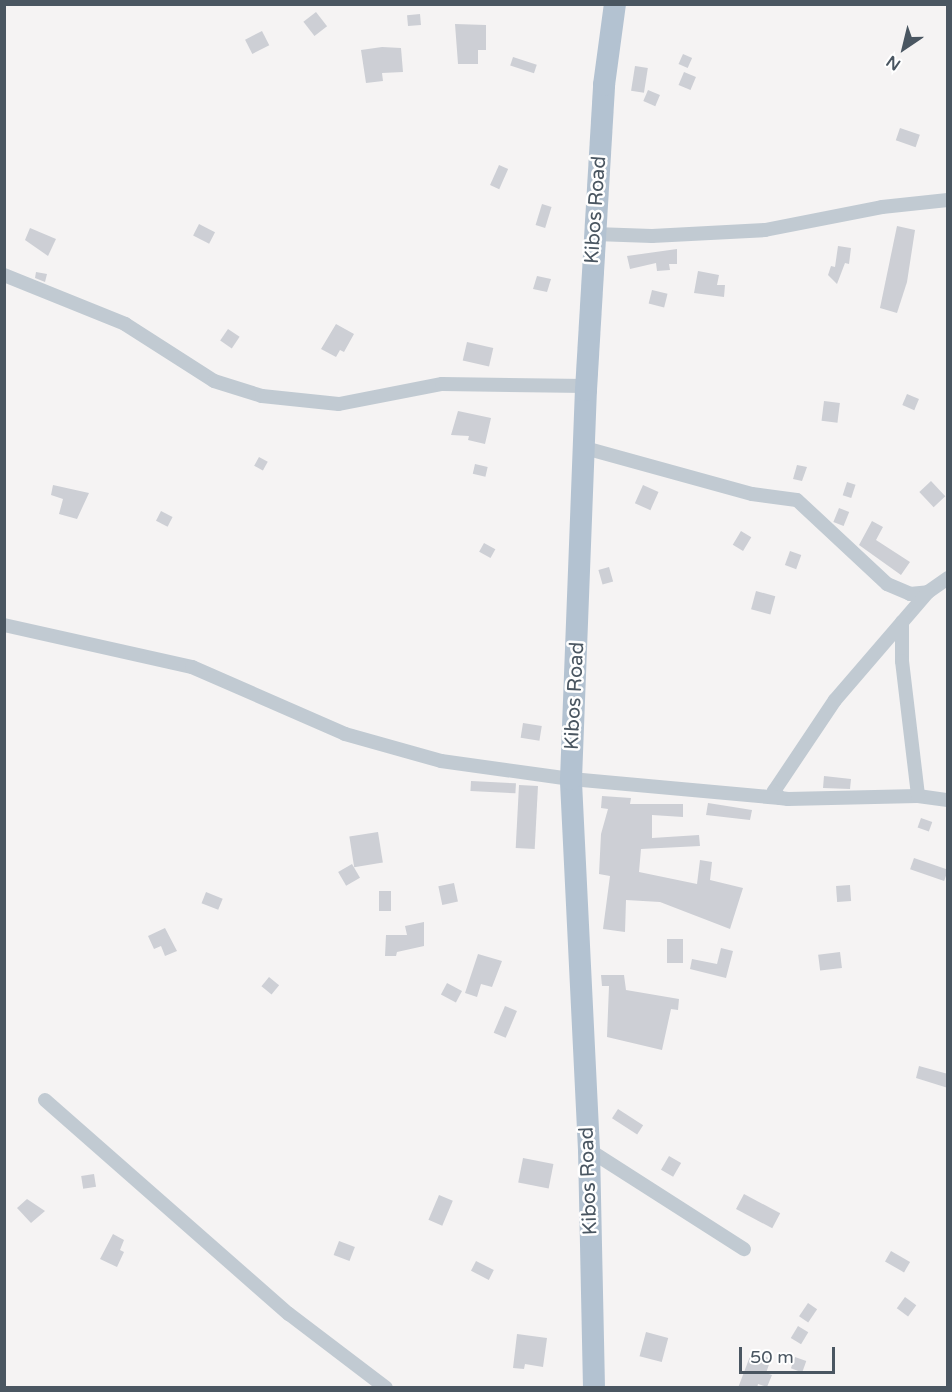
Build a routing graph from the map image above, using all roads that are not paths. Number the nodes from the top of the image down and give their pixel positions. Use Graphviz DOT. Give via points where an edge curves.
graph roads {
  1 [pos="615,4"];
  2 [pos="948,200"];
  3 [pos="595,234"];
  4 [pos="4,275"];
  5 [pos="586,386"];
  6 [pos="585,448"];
  7 [pos="948,578"];
  8 [pos="928,592"];
  9 [pos="902,622"];
  10 [pos="4,625"];
  11 [pos="571,779"];
  12 [pos="918,796"];
  13 [pos="780,798"];
  14 [pos="948,800"];
  15 [pos="45,1100"];
  16 [pos="589,1150"];
  17 [pos="744,1249"];
  18 [pos="386,1388"];
  19 [pos="594,1388"];
  1 -- 3 [label="main road, Kibos Road" via="604,85"];
  2 -- 3 [label="street" via="882,207 765,230 652,237"];
  3 -- 5 [label="main road, Kibos Road"];
  4 -- 5 [label="street" via="125,324 214,381 262,396 339,404 442,384"];
  5 -- 6 [label="main road, Kibos Road"];
  6 -- 8 [label="street" via="752,494 796,500 887,584 910,594"];
  6 -- 11 [label="main road, Kibos Road"];
  7 -- 8 [label="street"];
  8 -- 9 [label="street"];
  9 -- 12 [label="street" via="902,661"];
  9 -- 13 [label="street" via="835,700 780,778 774,791"];
  10 -- 11 [label="street" via="192,667 345,734 392,749 441,761"];
  11 -- 13 [label="street"];
  11 -- 16 [label="main road, Kibos Road"];
  12 -- 13 [label="street"];
  12 -- 14 [label="street"];
  15 -- 18 [label="street" via="289,1314"];
  16 -- 17 [label="street"];
  16 -- 19 [label="main road, Kibos Road"];
}
